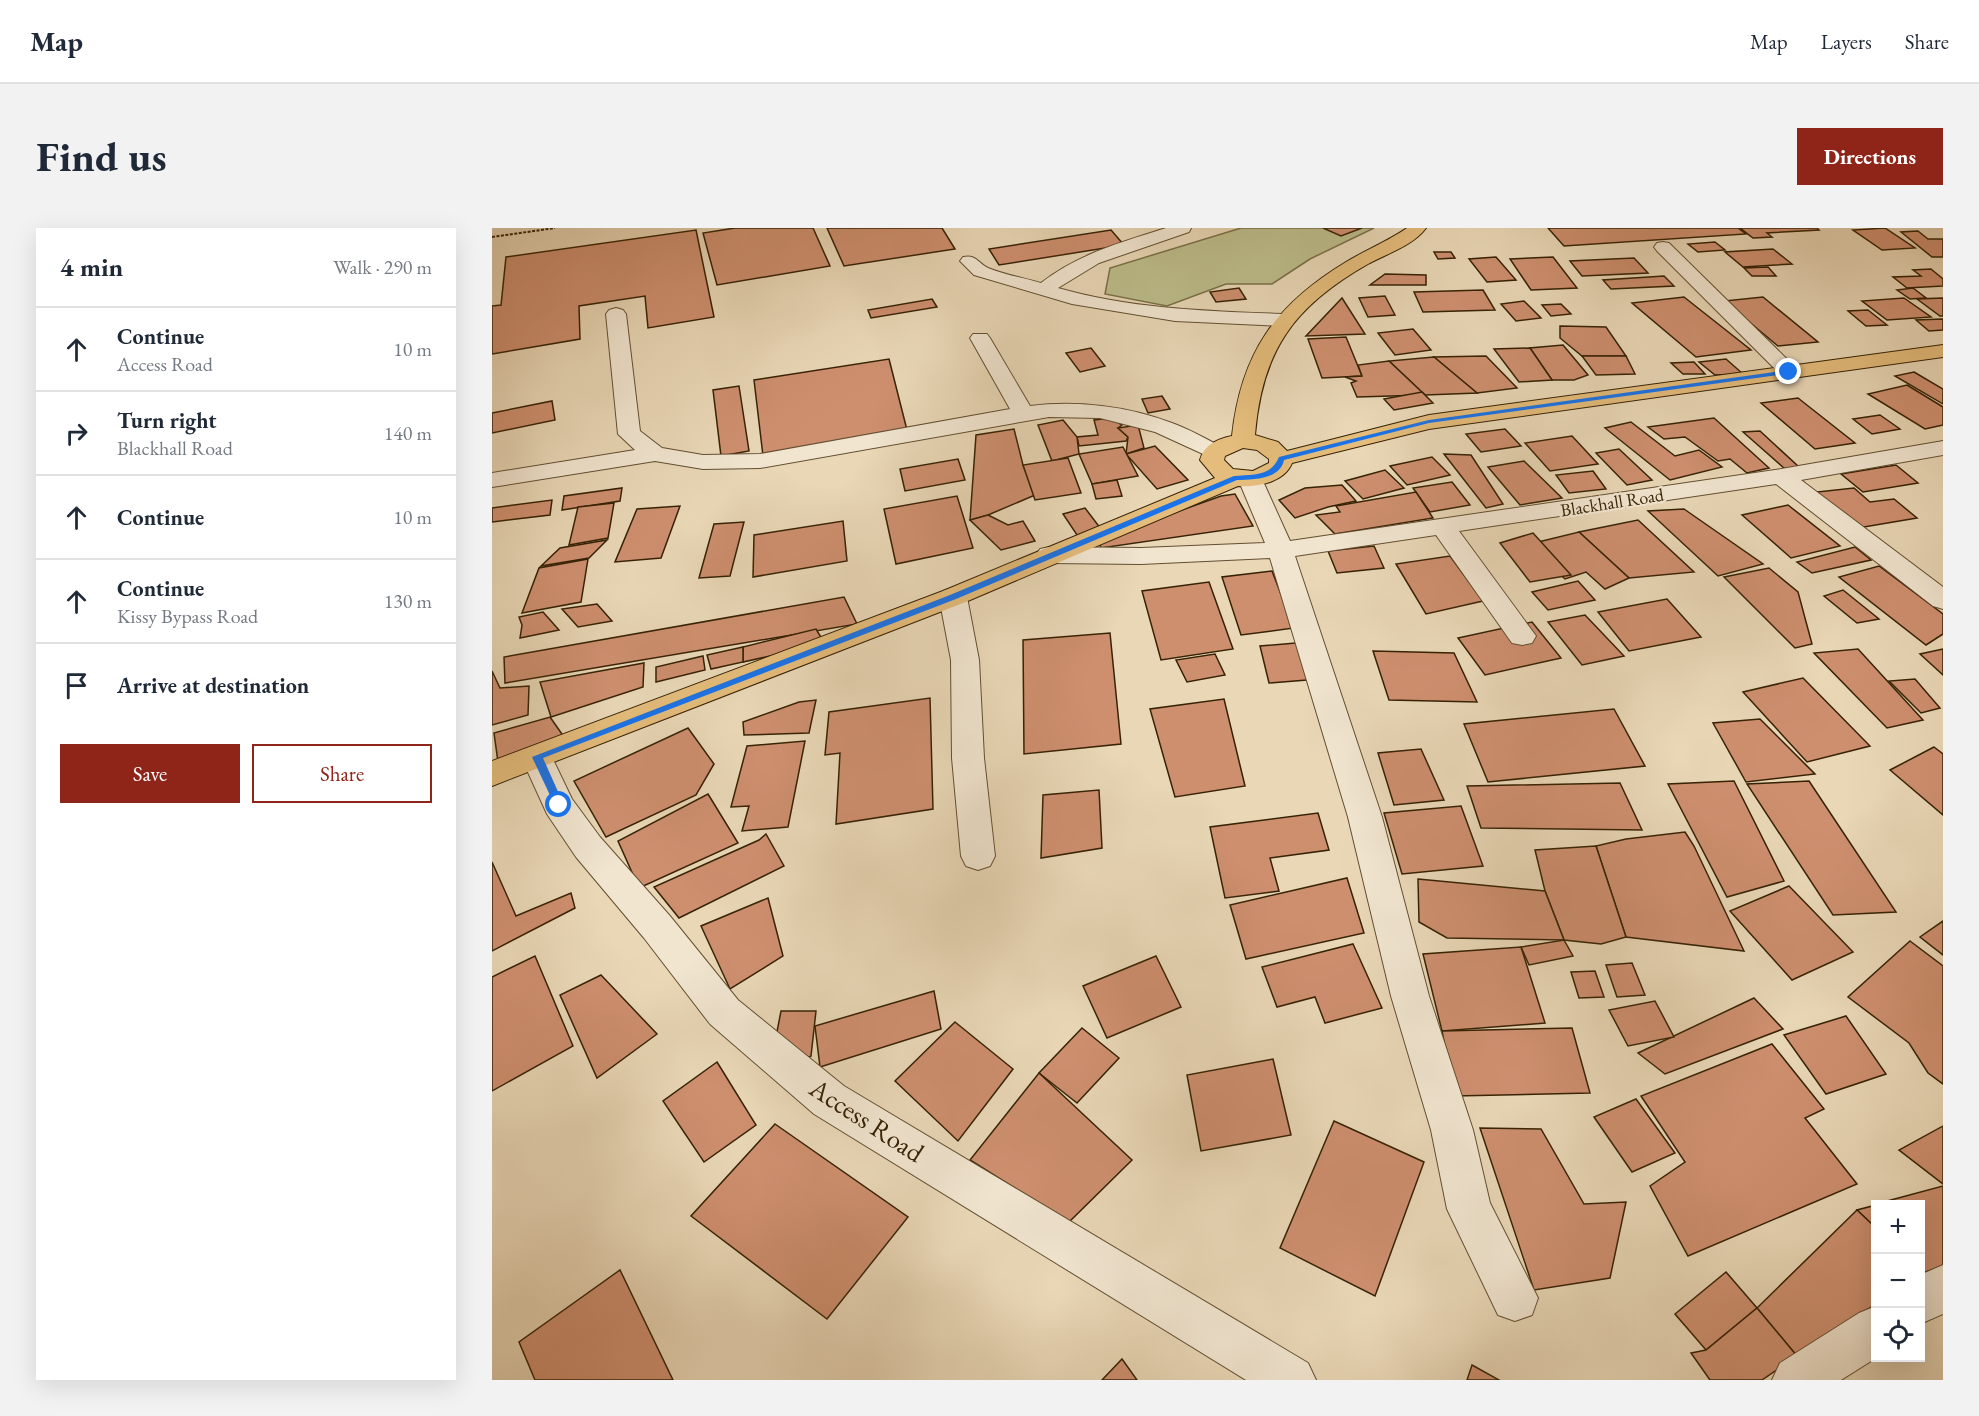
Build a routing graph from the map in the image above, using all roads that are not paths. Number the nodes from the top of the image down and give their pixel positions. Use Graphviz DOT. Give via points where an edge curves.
graph roads {
  1 [pos="1182,228"];
  2 [pos="1418,228"];
  3 [pos="1663,247"];
  4 [pos="969,261"];
  5 [pos="1045,289"];
  6 [pos="616,314"];
  7 [pos="1282,320"];
  8 [pos="980,338"];
  9 [pos="1943,351"];
  10 [pos="1789,372"];
  11 [pos="1023,413"];
  12 [pos="1244,441"];
  13 [pos="1943,448"];
  14 [pos="1214,452"];
  15 [pos="655,454"];
  16 [pos="1281,459"];
  17 [pos="1781,476"];
  18 [pos="1243,478"];
  19 [pos="492,480"];
  20 [pos="1443,528"];
  21 [pos="1281,550"];
  22 [pos="1049,555"];
  23 [pos="953,597"];
  24 [pos="1943,600"];
  25 [pos="1522,636"];
  26 [pos="537,757"];
  27 [pos="492,774"];
  28 [pos="978,856"];
  29 [pos="1943,1288"];
  30 [pos="1515,1298"];
  31 [pos="1925,1298"];
  32 [pos="1871,1333"];
  33 [pos="1291,1380"];
  34 [pos="1797,1380"];
  1 -- 5 [label="street" via="1080,263"];
  2 -- 7 [label="main road" via="1319,287"];
  3 -- 10 [label="street"];
  4 -- 5 [label="street" via="980,271"];
  5 -- 7 [label="street" via="1145,311"];
  6 -- 15 [label="street" via="629,434"];
  7 -- 12 [label="main road" via="1257,364 1245,414"];
  8 -- 11 [label="street"];
  9 -- 10 [label="main road"];
  10 -- 16 [label="main road" via="1429,422"];
  11 -- 14 [label="street" via="1100,411 1163,427"];
  11 -- 15 [label="street" via="760,461 703,462"];
  12 -- 14 [label="main road"];
  12 -- 16 [label="main road" via="1268,446"];
  13 -- 17 [label="street, Blackhall Road"];
  14 -- 18 [label="main road" via="1215,467 1224,474"];
  15 -- 19 [label="street"];
  16 -- 18 [label="main road, Blackhall Road" via="1273,472"];
  17 -- 20 [label="street, Blackhall Road"];
  17 -- 24 [label="street"];
  18 -- 21 [label="street"];
  18 -- 22 [label="main road, Blackhall Road"];
  20 -- 21 [label="street, Blackhall Road"];
  20 -- 25 [label="street"];
  21 -- 22 [label="street, Blackhall Road"];
  21 -- 30 [label="street" via="1365,817 1410,996 1452,1130 1469,1209"];
  22 -- 23 [label="main road, Blackhall Road"];
  23 -- 26 [label="main road, Blackhall Road"];
  23 -- 28 [label="street" via="965,660 968,758"];
  26 -- 27 [label="main road, Blackhall Road"];
  26 -- 33 [label="street, Access Road" via="559,805 588,847 723,1012 828,1100"];
  29 -- 31 [label="street"];
  32 -- 34 [label="street"];
}
